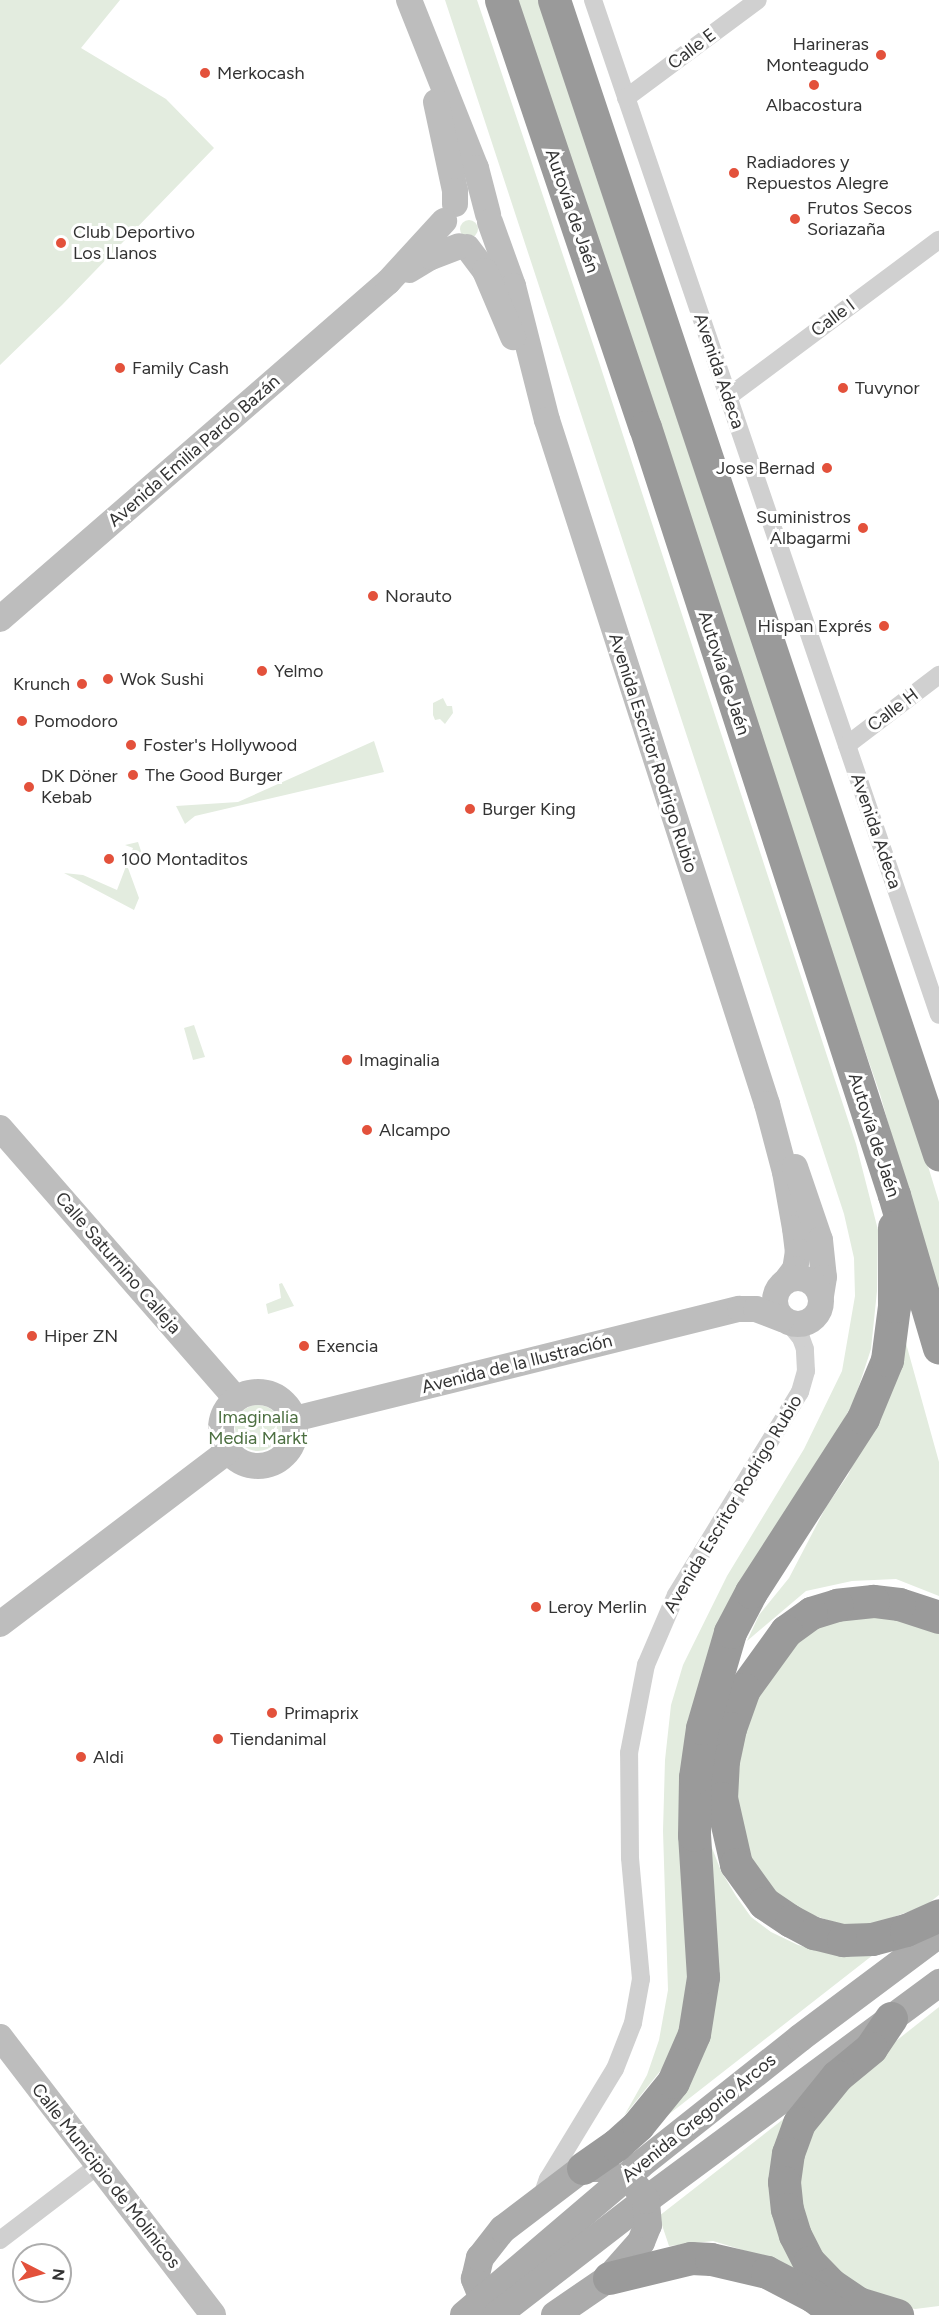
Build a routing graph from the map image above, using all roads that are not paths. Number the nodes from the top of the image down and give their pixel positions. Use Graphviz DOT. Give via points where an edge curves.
graph roads {
  1 [pos="410,0"];
  2 [pos="501,0"];
  3 [pos="554,0"];
  4 [pos="593,0"];
  5 [pos="758,0"];
  6 [pos="418,26"];
  7 [pos="626,98"];
  8 [pos="449,213"];
  9 [pos="489,218"];
  10 [pos="939,240"];
  11 [pos="463,247"];
  12 [pos="388,282"];
  13 [pos="728,397"];
  14 [pos="541,402"];
  15 [pos="0,619"];
  16 [pos="939,675"];
  17 [pos="847,745"];
  18 [pos="939,1015"];
  19 [pos="767,1104"];
  20 [pos="0,1128"];
  21 [pos="939,1154"];
  22 [pos="894,1195"];
  23 [pos="783,1284"];
  24 [pos="821,1297"];
  25 [pos="740,1309"];
  26 [pos="785,1321"];
  27 [pos="939,1348"];
  28 [pos="236,1398"];
  29 [pos="294,1419"];
  30 [pos="228,1452"];
  31 [pos="939,1617"];
  32 [pos="0,1624"];
  33 [pos="939,1915"];
  34 [pos="939,1934"];
  35 [pos="939,1983"];
  36 [pos="891,2018"];
  37 [pos="0,2037"];
  38 [pos="97,2166"];
  39 [pos="583,2169"];
  40 [pos="627,2175"];
  41 [pos="541,2200"];
  42 [pos="646,2200"];
  43 [pos="0,2240"];
  44 [pos="691,2258"];
  45 [pos="609,2278"];
  46 [pos="484,2312"];
  47 [pos="213,2315"];
  48 [pos="555,2315"];
  49 [pos="804,2315"];
  50 [pos="838,2315"];
  51 [pos="897,2315"];
  1 -- 6 [label="street, Avenida Escritor Rodrigo Rubio"];
  2 -- 22 [label="highway, Autovía de Jaén" via="645,427"];
  3 -- 21 [label="highway"];
  4 -- 7 [label="street, Avenida Adeca"];
  5 -- 7 [label="street, Calle E"];
  6 -- 8 [label="street, Avenida Escritor Rodrigo Rubio" via="452,174"];
  6 -- 9 [label="street, Avenida Escritor Rodrigo Rubio" via="472,159"];
  7 -- 13 [label="street, Avenida Adeca"];
  8 -- 9 [label="street" via="470,201 484,208"];
  8 -- 11 [label="street" via="447,236"];
  8 -- 12 [label="street, Avenida Emilia Pardo Bazán"];
  9 -- 11 [label="street" via="487,237 475,246"];
  9 -- 14 [label="street, Avenida Escritor Rodrigo Rubio" via="513,286"];
  10 -- 13 [label="street, Calle I"];
  11 -- 12 [label="street, Avenida Emilia Pardo Bazán" via="431,257"];
  11 -- 14 [label="street, Avenida Escritor Rodrigo Rubio" via="485,271"];
  12 -- 15 [label="street, Avenida Emilia Pardo Bazán"];
  13 -- 17 [label="street, Avenida Adeca"];
  14 -- 19 [label="street, Avenida Escritor Rodrigo Rubio"];
  16 -- 17 [label="street, Calle H"];
  17 -- 18 [label="street, Avenida Adeca"];
  19 -- 23 [label="street, Avenida Escritor Rodrigo Rubio" via="785,1172 798,1251 795,1269"];
  19 -- 24 [label="street, Avenida Escritor Rodrigo Rubio" via="799,1174 820,1240 824,1277"];
  20 -- 28 [label="street, Calle Saturnino Calleja"];
  22 -- 27 [label="highway, Autovía de Jaén"];
  22 -- 39 [label="highway" via="894,1305 887,1360 863,1418 751,1592 730,1632 702,1728 695,1777 694,1835 702,1977 694,2034 674,2082 638,2125"];
  23 -- 24 [label="street" via="795,1278 809,1281"];
  23 -- 25 [label="street, Avenida de la Ilustración"];
  23 -- 26 [label="street" via="775,1299 777,1312"];
  24 -- 26 [label="street" via="819,1311 812,1320 805,1324"];
  25 -- 26 [label="street, Avenida de la Ilustración" via="756,1309"];
  25 -- 29 [label="street, Avenida de la Ilustración"];
  26 -- 41 [label="street, Avenida Escritor Rodrigo Rubio" via="801,1338 805,1349 806,1371 800,1392 676,1594 646,1665 629,1753 630,1858 641,1978 633,2023 615,2069 548,2179"];
  28 -- 29 [label="street" via="255,1391 265,1392 284,1401"];
  28 -- 30 [label="street" via="222,1418 220,1430"];
  29 -- 30 [label="street" via="295,1434 280,1459 256,1466 245,1464"];
  30 -- 32 [label="street"];
  31 -- 33 [label="highway" via="899,1604 873,1601 811,1613 786,1631 744,1689 723,1760 721,1798 736,1864 764,1903 791,1921 814,1933 843,1940 872,1939"];
  34 -- 40 [label="main road, Avenida Gregorio Arcos"];
  35 -- 36 [label="main road, Avenida Gregorio Arcos"];
  36 -- 42 [label="main road, Avenida Gregorio Arcos"];
  36 -- 51 [label="highway" via="871,2049 837,2076 799,2123 788,2153 784,2182 795,2235 809,2262 830,2284 858,2303"];
  37 -- 38 [label="street, Calle Municipio de Molinicos"];
  38 -- 43 [label="street"];
  38 -- 47 [label="street, Calle Municipio de Molinicos"];
  39 -- 40 [label="main road" via="604,2167"];
  39 -- 41 [label="main road"];
  40 -- 42 [label="main road"];
  40 -- 46 [label="main road, Avenida Gregorio Arcos"];
  41 -- 46 [label="main road" via="503,2229 480,2258 475,2279"];
  42 -- 45 [label="main road" via="648,2225 641,2242"];
  42 -- 46 [label="main road, Avenida Gregorio Arcos"];
  44 -- 45 [label="highway"];
  44 -- 49 [label="highway" via="771,2290"];
  44 -- 50 [label="highway" via="767,2271"];
  45 -- 48 [label="main road"];
}
